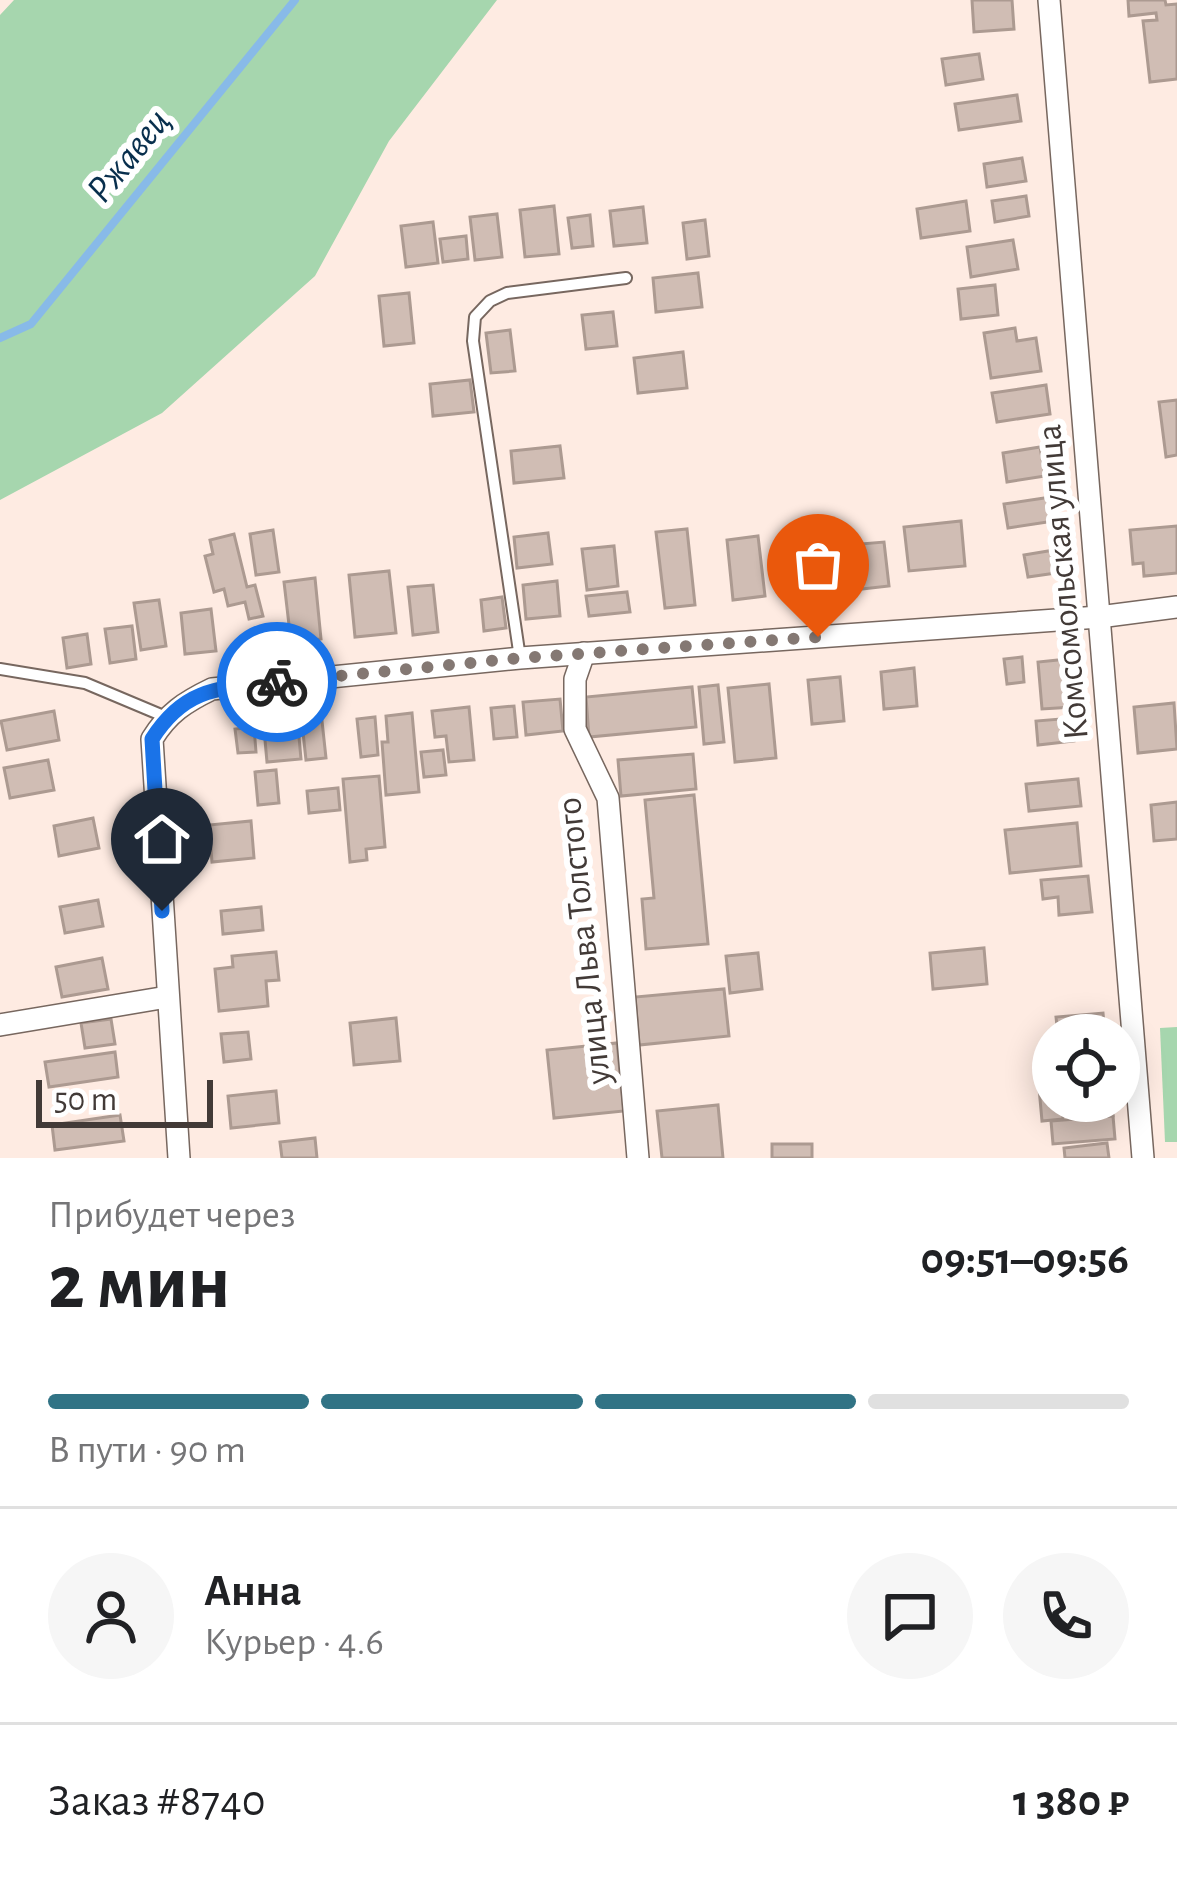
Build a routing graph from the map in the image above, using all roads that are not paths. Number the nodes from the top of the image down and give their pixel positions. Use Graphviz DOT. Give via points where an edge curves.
graph roads {
  1 [pos="1049,0"];
  2 [pos="626,278"];
  3 [pos="1177,607"];
  4 [pos="1100,617"];
  5 [pos="584,653"];
  6 [pos="520,658"];
  7 [pos="0,669"];
  8 [pos="166,718"];
  9 [pos="166,997"];
  10 [pos="0,1025"];
  11 [pos="178,1158"];
  12 [pos="638,1158"];
  13 [pos="1144,1158"];
  1 -- 4 [label="street, Комсомольская улица"];
  2 -- 6 [label="lane" via="508,293 475,317"];
  3 -- 4 [label="street"];
  4 -- 5 [label="street"];
  4 -- 13 [label="street, Комсомольская улица"];
  5 -- 6 [label="street"];
  5 -- 12 [label="street, улица Льва Толстого" via="575,729 608,798"];
  6 -- 8 [label="street" via="212,689"];
  7 -- 8 [label="lane" via="86,682"];
  8 -- 9 [label="street" via="152,739"];
  9 -- 10 [label="street"];
  9 -- 11 [label="street"];
}
